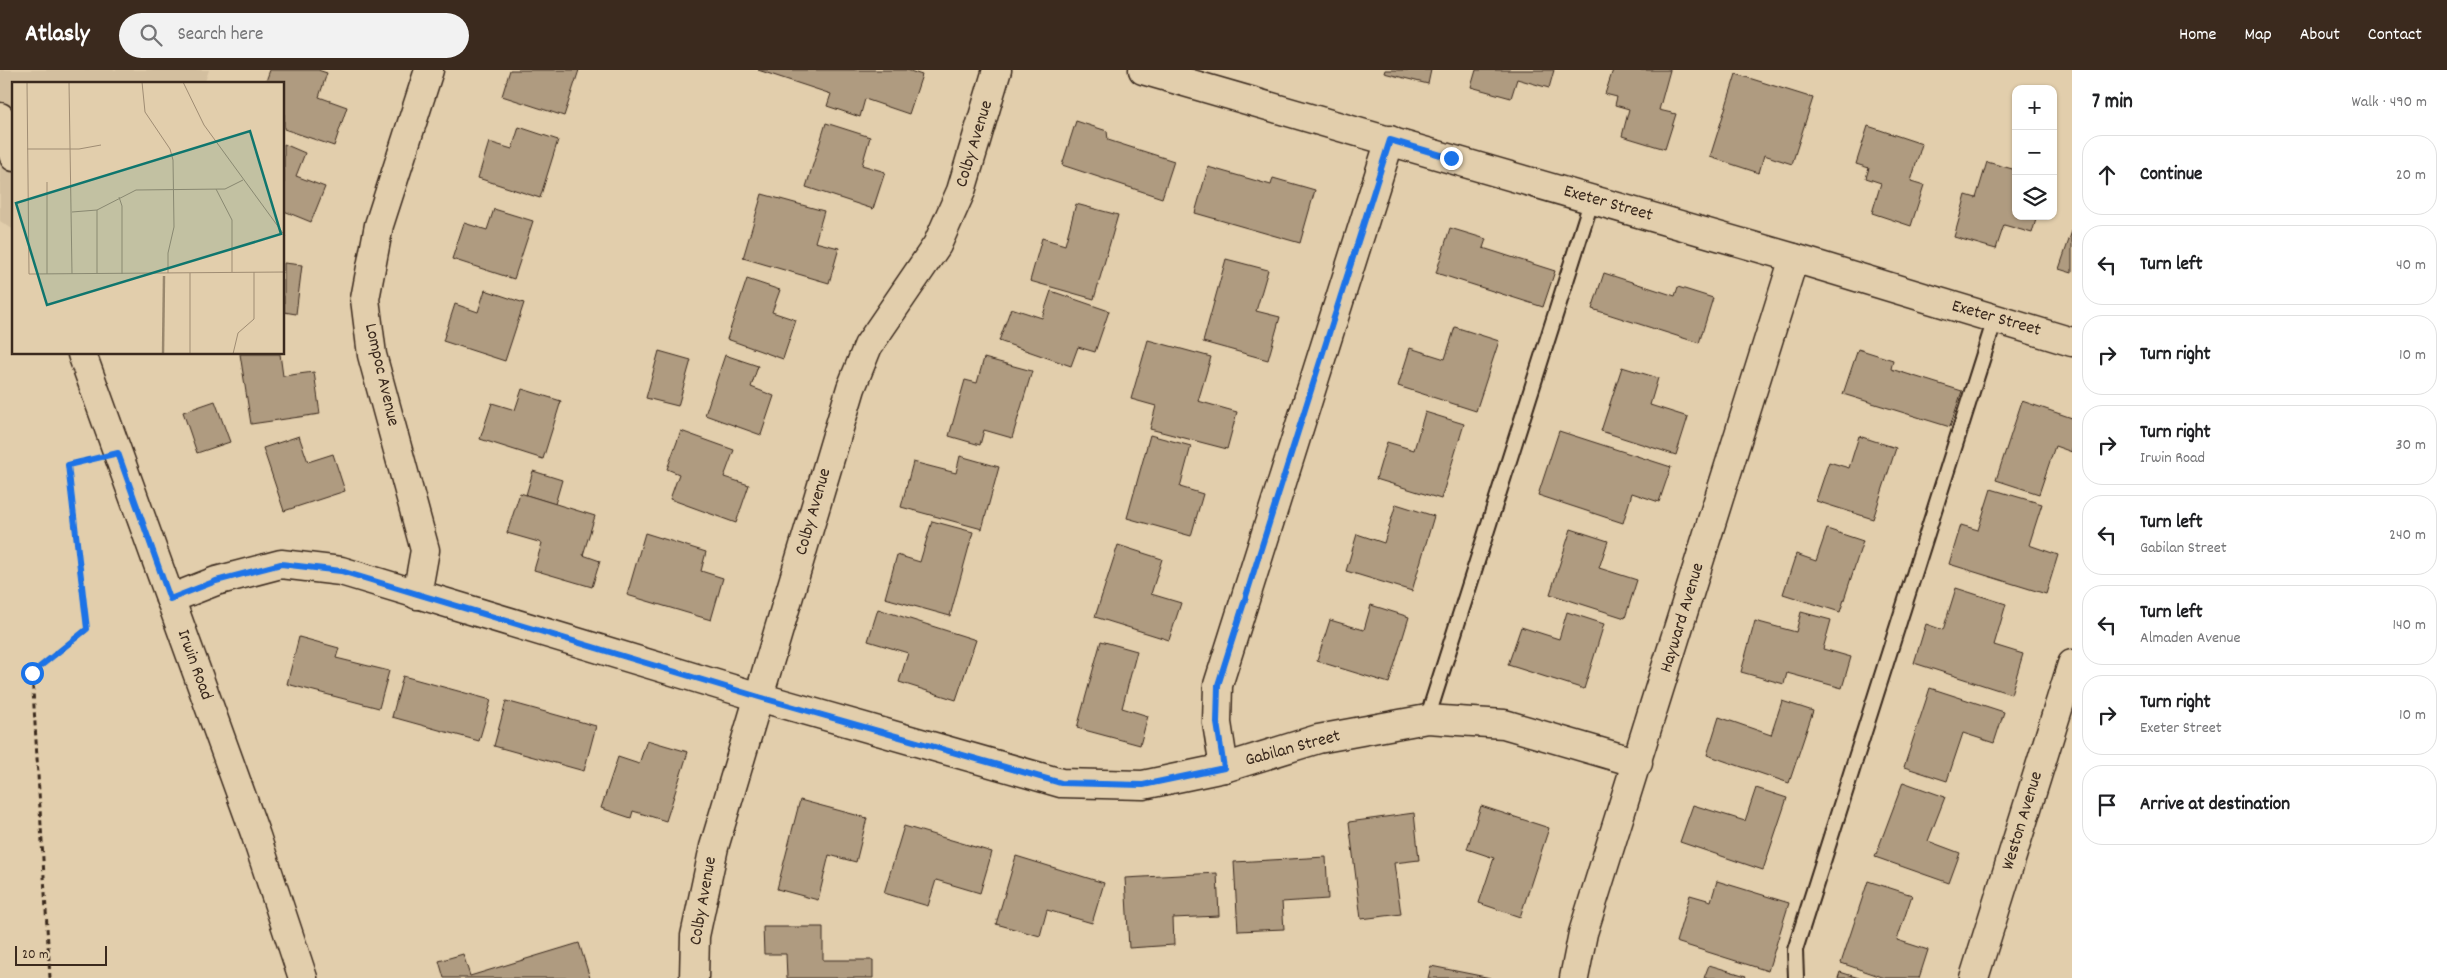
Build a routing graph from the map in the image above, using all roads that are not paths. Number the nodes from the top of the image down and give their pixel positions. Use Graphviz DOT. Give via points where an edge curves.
graph roads {
  1 [pos="429,70"];
  2 [pos="997,70"];
  3 [pos="1143,70"];
  4 [pos="0,118"];
  5 [pos="1390,140"];
  6 [pos="12,151"];
  7 [pos="1592,200"];
  8 [pos="1794,258"];
  9 [pos="1995,319"];
  10 [pos="2072,342"];
  11 [pos="82,355"];
  12 [pos="418,595"];
  13 [pos="170,599"];
  14 [pos="2072,664"];
  15 [pos="759,697"];
  16 [pos="1427,719"];
  17 [pos="1638,763"];
  18 [pos="1224,768"];
  19 [pos="303,978"];
  20 [pos="694,978"];
  21 [pos="1574,978"];
  22 [pos="1796,978"];
  23 [pos="1974,978"];
  1 -- 12 [label="street, Lompoc Avenue" via="379,225 365,299 372,355 425,550"];
  2 -- 15 [label="street, Colby Avenue" via="961,192 937,245 872,340 851,388"];
  3 -- 5 [label="street, Exeter Street"];
  4 -- 6 [label="street"];
  5 -- 7 [label="street, Exeter Street"];
  5 -- 18 [label="street" via="1218,685 1217,723"];
  7 -- 8 [label="street, Exeter Street"];
  7 -- 16 [label="lane"];
  8 -- 9 [label="street, Exeter Street"];
  8 -- 17 [label="street, Hayward Avenue"];
  9 -- 10 [label="street, Exeter Street"];
  9 -- 22 [label="lane" via="1794,950"];
  11 -- 13 [label="street, Irwin Road"];
  12 -- 13 [label="street, Gabilan Street" via="341,571 281,564 216,581"];
  12 -- 15 [label="street, Gabilan Street"];
  13 -- 19 [label="street, Irwin Road" via="256,836"];
  14 -- 23 [label="street, Weston Avenue"];
  15 -- 18 [label="street, Gabilan Street" via="1061,783 1143,785"];
  15 -- 20 [label="street, Colby Avenue" via="712,854 695,936"];
  16 -- 17 [label="street, Gabilan Street" via="1504,724"];
  16 -- 18 [label="street, Gabilan Street" via="1318,739"];
  17 -- 21 [label="street, Hayward Avenue" via="1583,933"];
}
